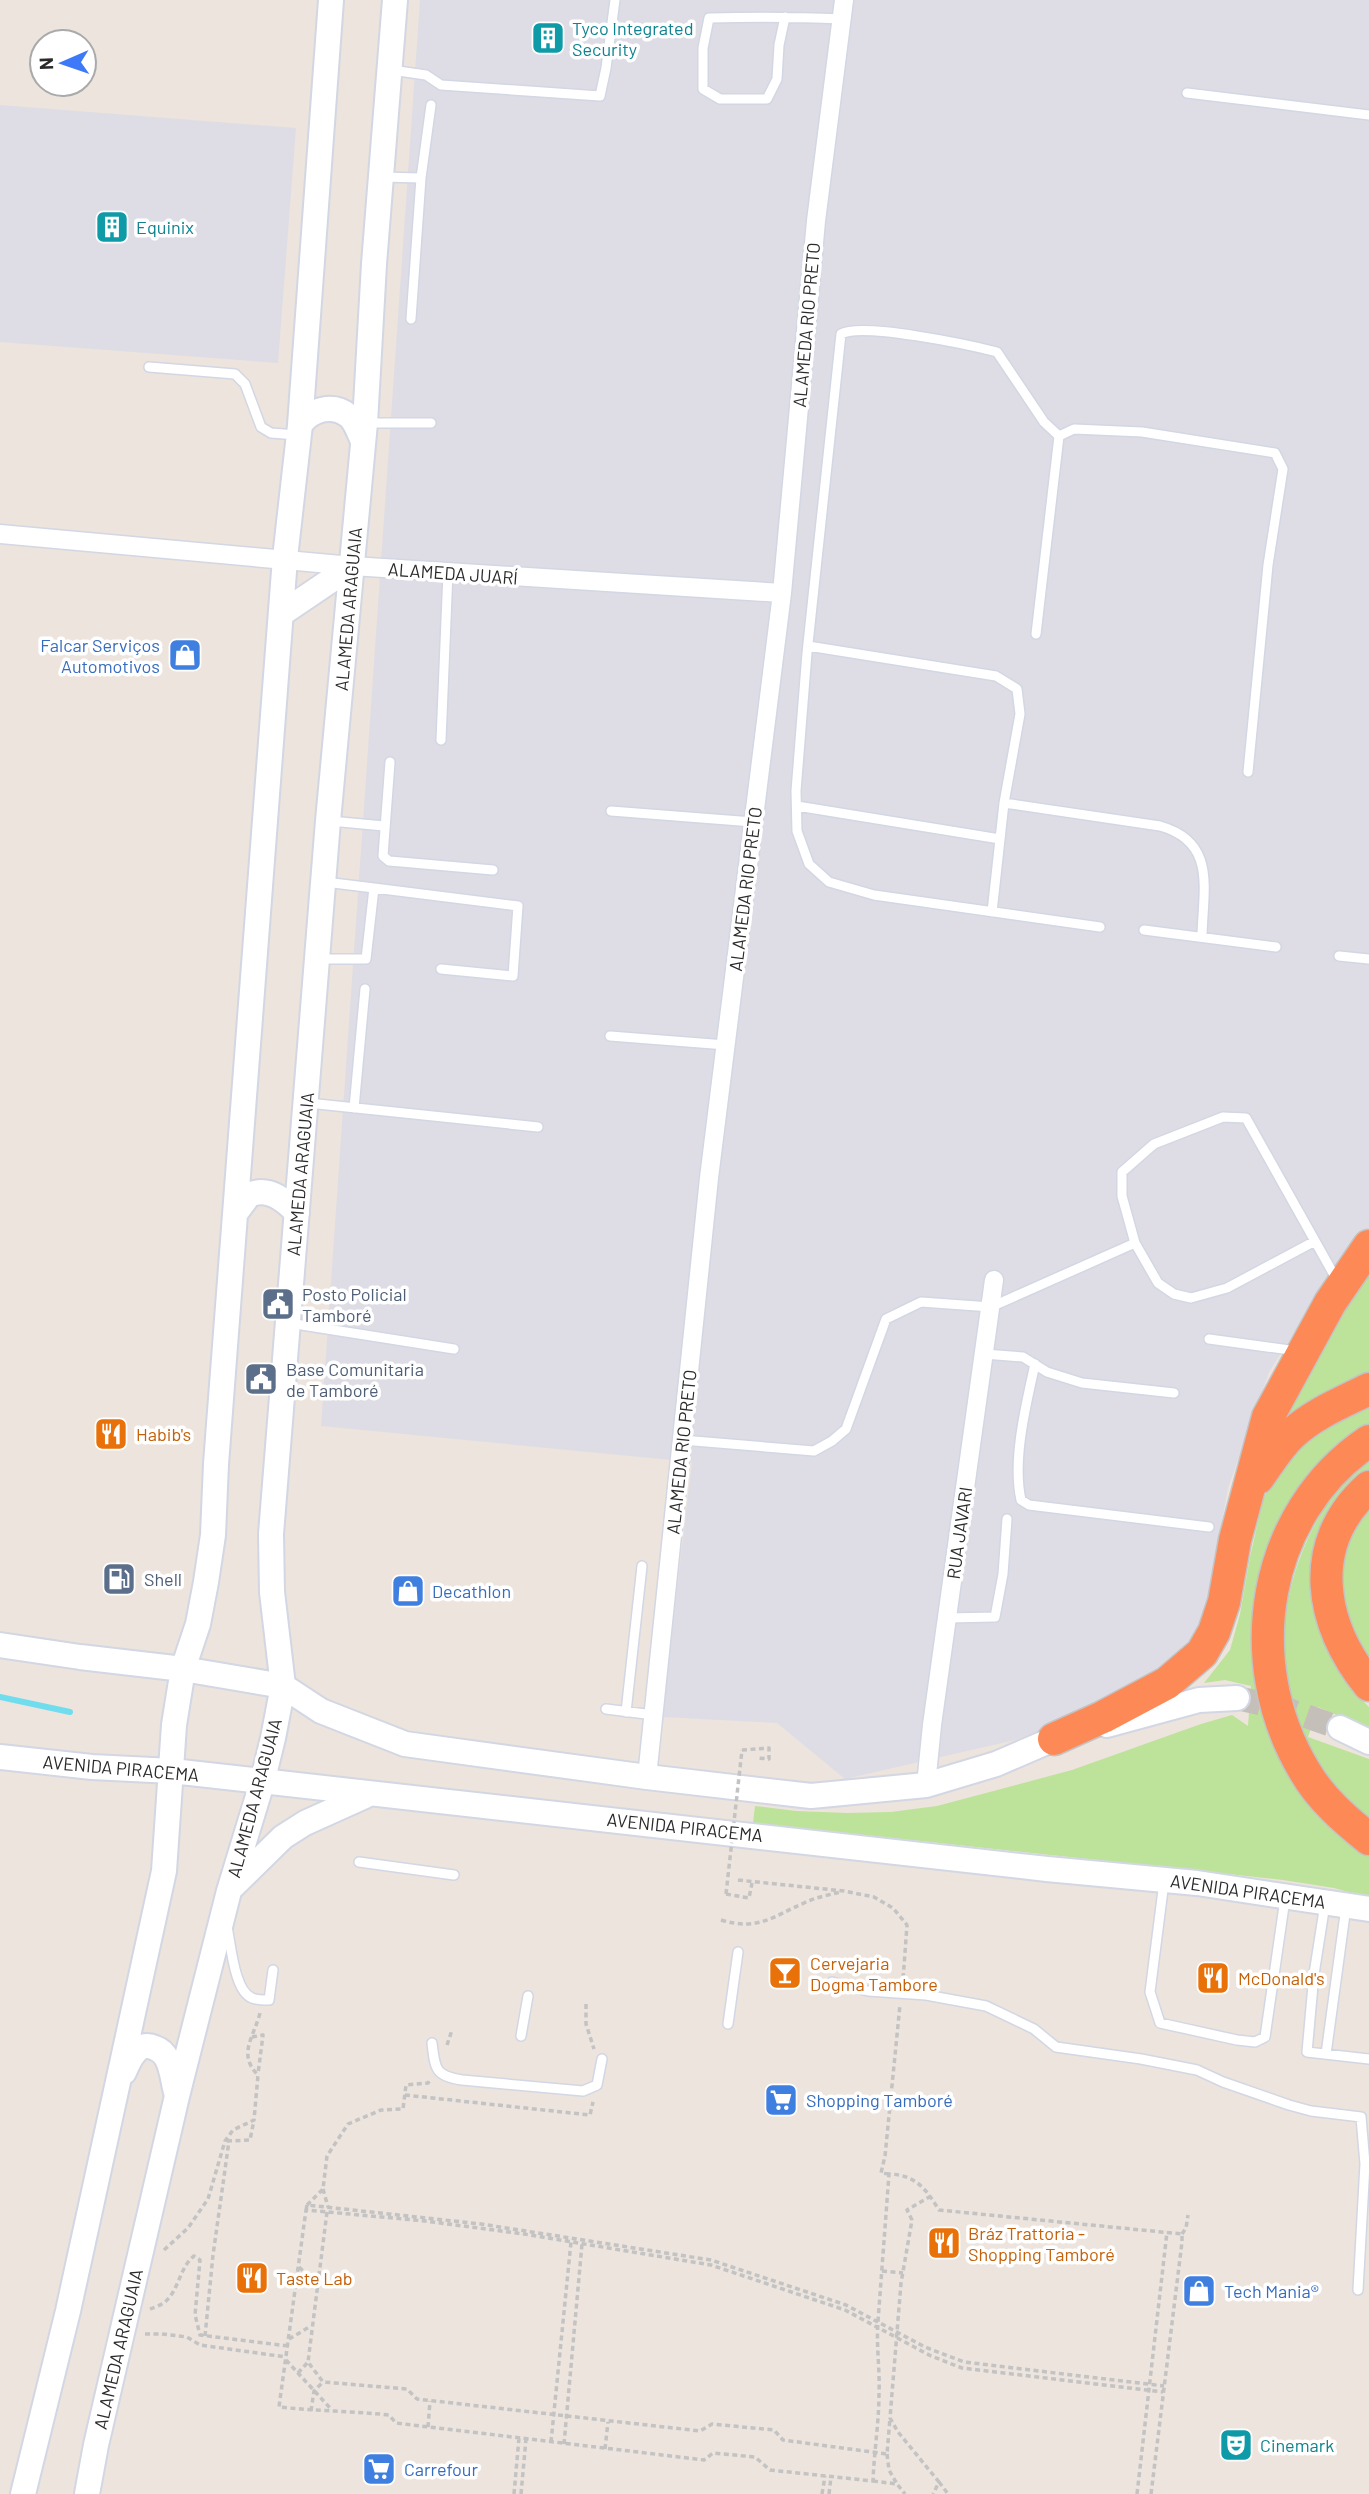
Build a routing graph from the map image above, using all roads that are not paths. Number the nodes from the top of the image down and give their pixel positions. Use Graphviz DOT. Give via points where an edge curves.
graph roads {
  1 [pos="331,0"];
  2 [pos="395,0"];
  3 [pos="615,0"];
  4 [pos="844,0"];
  5 [pos="785,17"];
  6 [pos="842,19"];
  7 [pos="389,70"];
  8 [pos="1187,93"];
  9 [pos="431,105"];
  10 [pos="1369,115"];
  11 [pos="380,177"];
  12 [pos="421,178"];
  13 [pos="411,320"];
  14 [pos="149,367"];
  15 [pos="303,376"];
  16 [pos="367,384"];
  17 [pos="431,423"];
  18 [pos="300,430"];
  19 [pos="364,432"];
  20 [pos="1059,436"];
  21 [pos="0,534"];
  22 [pos="285,558"];
  23 [pos="352,566"];
  24 [pos="448,572"];
  25 [pos="782,593"];
  26 [pos="281,614"];
  27 [pos="1036,634"];
  28 [pos="808,646"];
  29 [pos="441,740"];
  30 [pos="390,762"];
  31 [pos="1248,772"];
  32 [pos="1004,803"];
  33 [pos="797,806"];
  34 [pos="611,811"];
  35 [pos="328,821"];
  36 [pos="753,822"];
  37 [pos="384,826"];
  38 [pos="1000,839"];
  39 [pos="493,870"];
  40 [pos="324,882"];
  41 [pos="374,888"];
  42 [pos="992,912"];
  43 [pos="1100,927"];
  44 [pos="1144,930"];
  45 [pos="1202,936"];
  46 [pos="1276,947"];
  47 [pos="1339,956"];
  48 [pos="318,959"];
  49 [pos="1369,959"];
  50 [pos="442,969"];
  51 [pos="365,989"];
  52 [pos="610,1035"];
  53 [pos="726,1045"];
  54 [pos="306,1103"];
  55 [pos="354,1108"];
  56 [pos="538,1127"];
  57 [pos="237,1211"];
  58 [pos="298,1213"];
  59 [pos="1315,1241"];
  60 [pos="1135,1243"];
  61 [pos="1369,1246"];
  62 [pos="994,1280"];
  63 [pos="1341,1286"];
  64 [pos="991,1307"];
  65 [pos="287,1323"];
  66 [pos="1209,1339"];
  67 [pos="454,1349"];
  68 [pos="1301,1352"];
  69 [pos="984,1354"];
  70 [pos="1035,1364"];
  71 [pos="1369,1389"];
  72 [pos="1174,1393"];
  73 [pos="682,1440"];
  74 [pos="1369,1441"];
  75 [pos="1369,1487"];
  76 [pos="1247,1493"];
  77 [pos="1007,1519"];
  78 [pos="1209,1528"];
  79 [pos="642,1566"];
  80 [pos="947,1618"];
  81 [pos="0,1645"];
  82 [pos="183,1669"];
  83 [pos="1369,1685"];
  84 [pos="283,1686"];
  85 [pos="1237,1698"];
  86 [pos="606,1709"];
  87 [pos="626,1712"];
  88 [pos="654,1715"];
  89 [pos="1340,1728"];
  90 [pos="1054,1739"];
  91 [pos="1369,1742"];
  92 [pos="0,1757"];
  93 [pos="173,1771"];
  94 [pos="648,1777"];
  95 [pos="262,1783"];
  96 [pos="926,1785"];
  97 [pos="369,1795"];
  98 [pos="1369,1839"];
  99 [pos="359,1862"];
  100 [pos="454,1875"];
  101 [pos="1164,1880"];
  102 [pos="1286,1895"];
  103 [pos="226,1901"];
  104 [pos="1347,1905"];
  105 [pos="738,1952"];
  106 [pos="272,1970"];
  107 [pos="832,1982"];
  108 [pos="528,1996"];
  109 [pos="728,2024"];
  110 [pos="521,2036"];
  111 [pos="432,2043"];
  112 [pos="1326,2054"];
  113 [pos="602,2059"];
  114 [pos="1369,2059"];
  115 [pos="118,2085"];
  116 [pos="177,2096"];
  117 [pos="1359,2290"];
  118 [pos="23,2494"];
  119 [pos="87,2494"];
  1 -- 15 [label="main road"];
  2 -- 7 [label="main road, ALAMEDA ARAGUAIA"];
  3 -- 7 [label="lane" via="600,96 441,85 426,75"];
  4 -- 6 [label="street, ALAMEDA RIO PRETO"];
  5 -- 5 [label="lane" via="709,18 702,89 720,99 766,99 777,79"];
  5 -- 6 [label="lane"];
  6 -- 25 [label="street, ALAMEDA RIO PRETO" via="816,221"];
  7 -- 11 [label="main road, ALAMEDA ARAGUAIA"];
  8 -- 10 [label="lane"];
  9 -- 12 [label="lane"];
  11 -- 12 [label="lane"];
  11 -- 16 [label="main road, ALAMEDA ARAGUAIA"];
  12 -- 13 [label="lane"];
  14 -- 18 [label="lane" via="234,374 245,384 261,427 271,433"];
  15 -- 16 [label="main road" via="311,388 330,397"];
  15 -- 18 [label="main road"];
  16 -- 19 [label="main road, ALAMEDA ARAGUAIA"];
  17 -- 19 [label="lane"];
  18 -- 19 [label="main road" via="310,414 320,409 349,415"];
  18 -- 22 [label="main road"];
  19 -- 23 [label="main road, ALAMEDA ARAGUAIA"];
  20 -- 27 [label="lane"];
  20 -- 28 [label="lane" via="1044,422 997,352 881,332 848,330 841,334"];
  20 -- 31 [label="lane" via="1074,429 1142,432 1275,453 1283,469 1268,565"];
  21 -- 22 [label="street, ALAMEDA JUARÍ"];
  22 -- 23 [label="street, ALAMEDA JUARÍ"];
  22 -- 26 [label="main road"];
  23 -- 24 [label="street, ALAMEDA JUARÍ"];
  23 -- 26 [label="main road"];
  23 -- 35 [label="main road, ALAMEDA ARAGUAIA"];
  24 -- 25 [label="street, ALAMEDA JUARÍ"];
  24 -- 29 [label="lane"];
  25 -- 36 [label="street, ALAMEDA RIO PRETO"];
  26 -- 57 [label="main road"];
  28 -- 32 [label="lane" via="996,676 1017,689 1020,714"];
  28 -- 33 [label="lane"];
  30 -- 37 [label="lane"];
  32 -- 38 [label="lane"];
  32 -- 45 [label="lane" via="1160,826 1184,835 1203,864"];
  33 -- 38 [label="lane"];
  33 -- 42 [label="lane" via="797,831 809,864 829,882 874,895"];
  34 -- 36 [label="lane"];
  35 -- 37 [label="lane"];
  35 -- 40 [label="main road, ALAMEDA ARAGUAIA"];
  36 -- 53 [label="street, ALAMEDA RIO PRETO"];
  37 -- 39 [label="lane" via="383,856 388,860"];
  38 -- 42 [label="lane"];
  40 -- 41 [label="lane"];
  40 -- 48 [label="main road, ALAMEDA ARAGUAIA"];
  41 -- 48 [label="lane" via="366,959"];
  41 -- 50 [label="lane" via="518,906 513,976"];
  42 -- 43 [label="lane"];
  44 -- 45 [label="lane"];
  45 -- 46 [label="lane"];
  47 -- 49 [label="lane"];
  48 -- 54 [label="main road, ALAMEDA ARAGUAIA"];
  51 -- 55 [label="lane"];
  52 -- 53 [label="lane"];
  53 -- 73 [label="street, ALAMEDA RIO PRETO"];
  54 -- 55 [label="lane"];
  54 -- 58 [label="main road, ALAMEDA ARAGUAIA"];
  55 -- 56 [label="lane"];
  57 -- 58 [label="main road" via="249,1195 263,1192 285,1201"];
  57 -- 82 [label="main road" via="213,1535 198,1624"];
  58 -- 65 [label="main road, ALAMEDA ARAGUAIA"];
  59 -- 60 [label="lane" via="1227,1288 1191,1298 1158,1283"];
  59 -- 60 [label="lane" via="1246,1118 1223,1117 1154,1144 1122,1172 1122,1196"];
  59 -- 63 [label="lane"];
  60 -- 64 [label="lane"];
  61 -- 63 [label="highway"];
  62 -- 64 [label="street, RUA JAVARI"];
  63 -- 68 [label="highway"];
  64 -- 69 [label="street, RUA JAVARI"];
  64 -- 73 [label="lane" via="921,1302 886,1319 846,1429 814,1451"];
  65 -- 67 [label="lane"];
  65 -- 84 [label="main road, ALAMEDA ARAGUAIA" via="271,1534 272,1592"];
  66 -- 68 [label="lane"];
  68 -- 76 [label="highway" via="1268,1417"];
  69 -- 70 [label="lane" via="1023,1357"];
  69 -- 80 [label="street, RUA JAVARI"];
  70 -- 72 [label="lane" via="1082,1383"];
  70 -- 78 [label="lane" via="1016,1480 1021,1500 1029,1505"];
  71 -- 76 [label="highway" via="1294,1432"];
  73 -- 88 [label="street, ALAMEDA RIO PRETO"];
  74 -- 98 [label="highway" via="1328,1475 1304,1507 1276,1568 1267,1629 1270,1678 1287,1738 1320,1793"];
  75 -- 83 [label="highway" via="1334,1536 1326,1561 1326,1590 1332,1620 1346,1651"];
  76 -- 90 [label="highway" via="1224,1602 1202,1653 1167,1683"];
  77 -- 80 [label="lane" via="995,1617"];
  79 -- 87 [label="lane"];
  80 -- 96 [label="street, RUA JAVARI"];
  81 -- 82 [label="main road"];
  82 -- 84 [label="main road"];
  82 -- 93 [label="main road"];
  84 -- 94 [label="main road" via="321,1711 405,1744"];
  84 -- 95 [label="main road, ALAMEDA ARAGUAIA"];
  85 -- 90 [label="main road" via="1199,1700"];
  86 -- 87 [label="lane"];
  87 -- 88 [label="lane"];
  88 -- 94 [label="street, ALAMEDA RIO PRETO"];
  89 -- 91 [label="main road"];
  90 -- 96 [label="main road" via="996,1764"];
  92 -- 93 [label="main road, AVENIDA PIRACEMA"];
  93 -- 95 [label="main road, AVENIDA PIRACEMA"];
  93 -- 115 [label="main road" via="164,1871"];
  94 -- 96 [label="main road" via="811,1796"];
  95 -- 97 [label="main road, AVENIDA PIRACEMA"];
  95 -- 103 [label="main road, ALAMEDA ARAGUAIA"];
  97 -- 101 [label="main road, AVENIDA PIRACEMA"];
  97 -- 103 [label="main road" via="305,1822 283,1837"];
  99 -- 100 [label="lane"];
  101 -- 102 [label="main road, AVENIDA PIRACEMA"];
  101 -- 102 [label="lane" via="1150,1992 1160,2023 1237,2040 1255,2042 1265,2037"];
  102 -- 104 [label="main road, AVENIDA PIRACEMA"];
  103 -- 106 [label="lane" via="244,1993 266,2000"];
  103 -- 116 [label="main road, ALAMEDA ARAGUAIA"];
  104 -- 112 [label="lane"];
  104 -- 112 [label="lane" via="1314,1974 1307,2052"];
  105 -- 109 [label="lane"];
  107 -- 117 [label="lane" via="986,2006 1034,2029 1056,2047 1197,2070 1289,2105 1360,2117 1365,2164"];
  108 -- 110 [label="lane"];
  111 -- 113 [label="lane" via="437,2070 445,2077 462,2080 583,2091 597,2085"];
  112 -- 114 [label="lane"];
  115 -- 116 [label="main road" via="134,2053 149,2045 161,2050 168,2060"];
  115 -- 118 [label="main road"];
  116 -- 119 [label="main road, ALAMEDA ARAGUAIA"];
}
